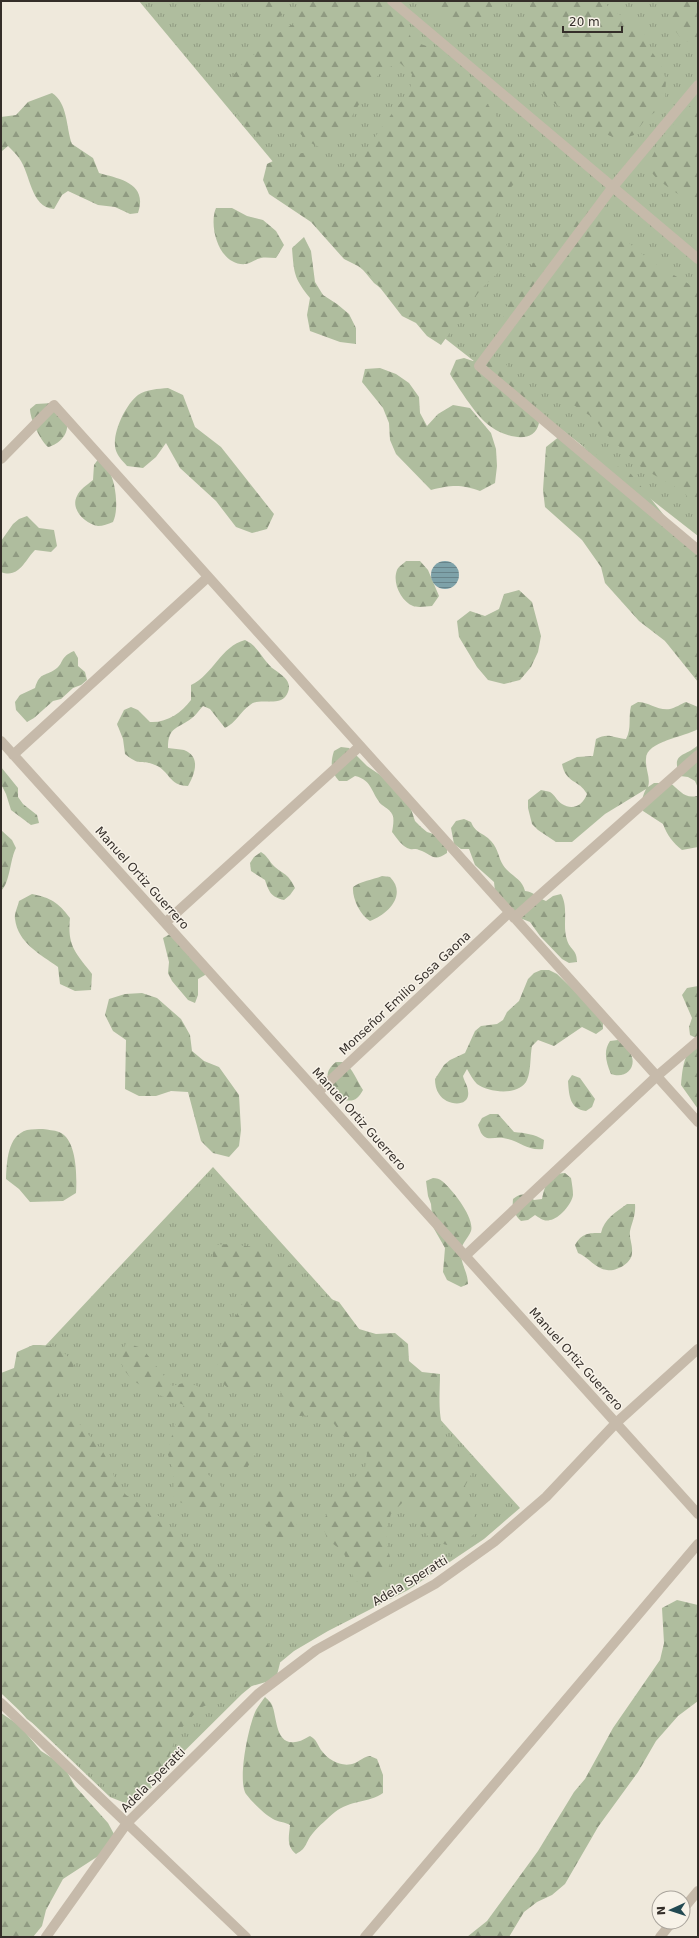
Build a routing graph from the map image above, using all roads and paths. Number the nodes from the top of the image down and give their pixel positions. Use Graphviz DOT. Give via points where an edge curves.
graph roads {
  1 [pos="392,1"];
  2 [pos="698,85"];
  3 [pos="612,188"];
  4 [pos="698,258"];
  5 [pos="1,459"];
  6 [pos="698,550"];
  7 [pos="208,577"];
  8 [pos="1,741"];
  9 [pos="360,746"];
  10 [pos="13,755"];
  11 [pos="698,755"];
  12 [pos="512,915"];
  13 [pos="165,923"];
  14 [pos="698,1041"];
  15 [pos="657,1076"];
  16 [pos="318,1092"];
  17 [pos="698,1122"];
  18 [pos="465,1256"];
  19 [pos="698,1349"];
  20 [pos="616,1423"];
  21 [pos="698,1514"];
  22 [pos="698,1544"];
  23 [pos="1,1703"];
  24 [pos="127,1823"];
  25 [pos="698,1891"];
  26 [pos="691,1899"];
  27 [pos="46,1937"];
  28 [pos="246,1937"];
  29 [pos="365,1937"];
  1 -- 3 [label="street"];
  2 -- 3 [label="street"];
  3 -- 4 [label="street"];
  3 -- 6 [label="street" via="479,366"];
  5 -- 7 [label="street" via="54,405"];
  7 -- 9 [label="street"];
  7 -- 10 [label="street"];
  8 -- 10 [label="street, Manuel Ortiz Guerrero"];
  9 -- 12 [label="street"];
  9 -- 13 [label="street"];
  10 -- 13 [label="street, Manuel Ortiz Guerrero"];
  11 -- 12 [label="street, Monseñor Emilio Sosa Gaona"];
  12 -- 15 [label="street"];
  12 -- 16 [label="street, Monseñor Emilio Sosa Gaona"];
  13 -- 16 [label="street, Manuel Ortiz Guerrero"];
  14 -- 15 [label="street"];
  15 -- 17 [label="street"];
  15 -- 18 [label="street"];
  16 -- 18 [label="street, Manuel Ortiz Guerrero"];
  18 -- 20 [label="street, Manuel Ortiz Guerrero"];
  19 -- 20 [label="street, Adela Speratti"];
  20 -- 21 [label="street, Manuel Ortiz Guerrero"];
  20 -- 24 [label="street, Adela Speratti" via="546,1497 494,1542 435,1584 316,1650 258,1694"];
  22 -- 29 [label="street"];
  23 -- 24 [label="street"];
  24 -- 27 [label="street, Adela Speratti"];
  24 -- 28 [label="street"];
  25 -- 26 [label="street"];
}
